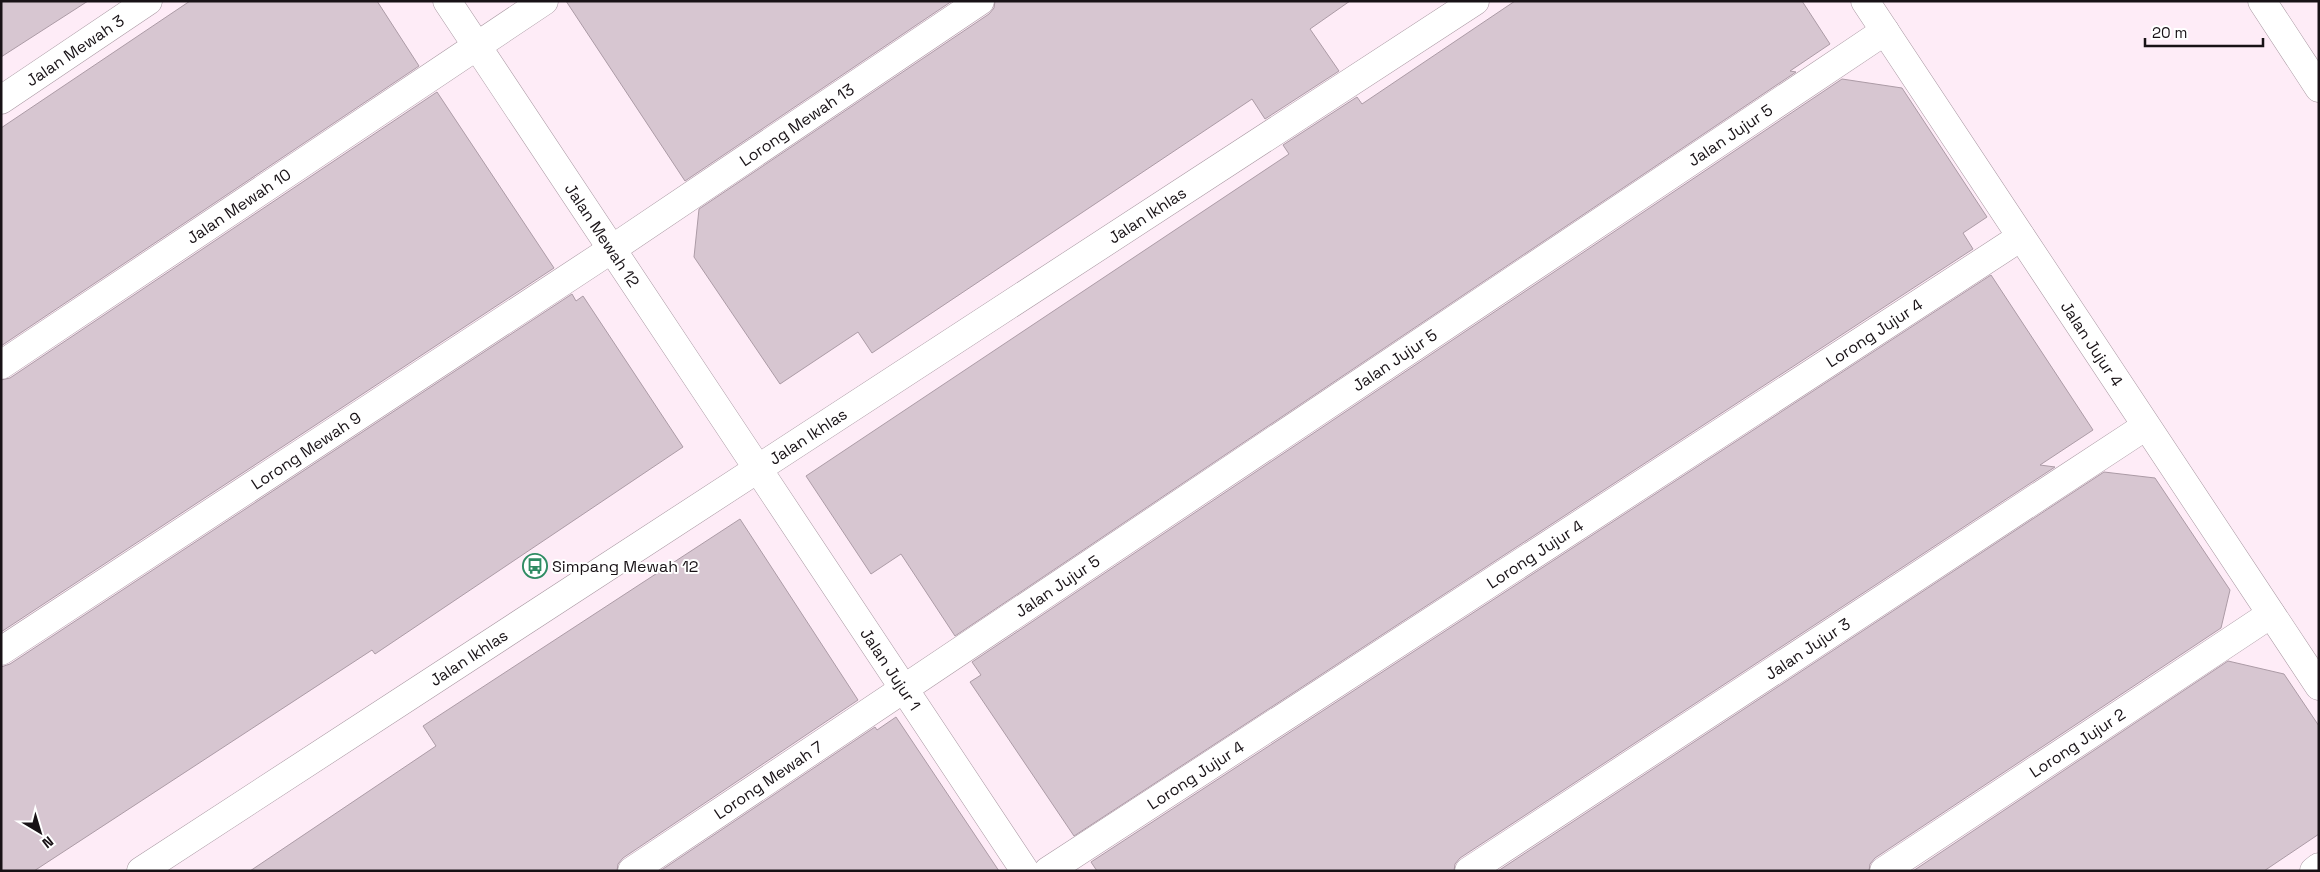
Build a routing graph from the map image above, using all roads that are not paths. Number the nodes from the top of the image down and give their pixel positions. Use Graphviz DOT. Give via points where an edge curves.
graph roads {
  1 [pos="148,1"];
  2 [pos="447,1"];
  3 [pos="544,1"];
  4 [pos="980,1"];
  5 [pos="1474,1"];
  6 [pos="1865,1"];
  7 [pos="2262,1"];
  8 [pos="1885,31"];
  9 [pos="477,45"];
  10 [pos="2319,88"];
  11 [pos="1,100"];
  12 [pos="2021,237"];
  13 [pos="612,249"];
  14 [pos="1,365"];
  15 [pos="2146,426"];
  16 [pos="758,468"];
  17 [pos="2271,614"];
  18 [pos="1,652"];
  19 [pos="2319,686"];
  20 [pos="904,689"];
  21 [pos="2319,867"];
  22 [pos="141,871"];
  23 [pos="632,871"];
  24 [pos="1025,871"];
  25 [pos="1048,871"];
  26 [pos="1469,871"];
  27 [pos="1884,871"];
  28 [pos="2314,871"];
  1 -- 11 [label="street, Jalan Mewah 3"];
  2 -- 9 [label="street, Jalan Mewah 12"];
  3 -- 9 [label="street, Jalan Mewah 10"];
  4 -- 13 [label="street, Lorong Mewah 13"];
  5 -- 16 [label="street, Jalan Ikhlas"];
  6 -- 8 [label="street, Jalan Jujur 4"];
  7 -- 10 [label="street"];
  8 -- 12 [label="street, Jalan Jujur 4"];
  8 -- 20 [label="street, Jalan Jujur 5"];
  9 -- 13 [label="street, Jalan Mewah 12"];
  9 -- 14 [label="street, Jalan Mewah 10"];
  12 -- 15 [label="street, Jalan Jujur 4"];
  12 -- 25 [label="street, Lorong Jujur 4"];
  13 -- 16 [label="street, Jalan Mewah 12"];
  13 -- 18 [label="street, Lorong Mewah 9"];
  15 -- 17 [label="street, Jalan Jujur 4"];
  15 -- 26 [label="street, Jalan Jujur 3"];
  16 -- 20 [label="street, Jalan Jujur 1"];
  16 -- 22 [label="street, Jalan Ikhlas"];
  17 -- 19 [label="street, Jalan Jujur 4"];
  17 -- 27 [label="street, Lorong Jujur 2"];
  20 -- 23 [label="street, Lorong Mewah 7"];
  20 -- 24 [label="street, Jalan Jujur 1"];
  21 -- 28 [label="street"];
}
